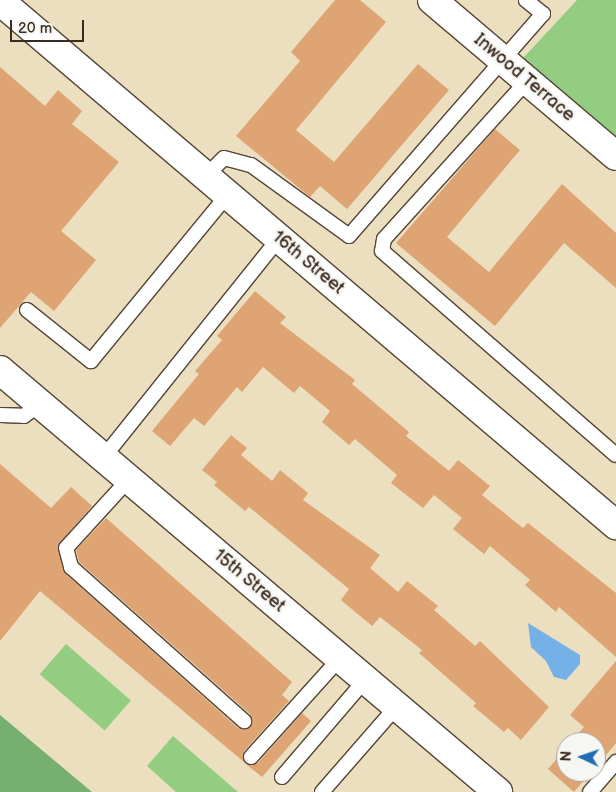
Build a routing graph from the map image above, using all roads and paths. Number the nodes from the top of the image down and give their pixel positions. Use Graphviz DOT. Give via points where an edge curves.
graph roads {
  1 [pos="432,0"];
  2 [pos="526,0"];
  3 [pos="0,1"];
  4 [pos="502,60"];
  5 [pos="527,81"];
  6 [pos="616,156"];
  7 [pos="206,176"];
  8 [pos="228,194"];
  9 [pos="279,238"];
  10 [pos="27,310"];
  11 [pos="0,370"];
  12 [pos="40,404"];
  13 [pos="0,415"];
  14 [pos="616,455"];
  15 [pos="104,458"];
  16 [pos="128,479"];
  17 [pos="616,525"];
  18 [pos="340,658"];
  19 [pos="365,680"];
  20 [pos="397,706"];
  21 [pos="244,721"];
  22 [pos="251,757"];
  23 [pos="616,762"];
  24 [pos="282,777"];
  25 [pos="322,792"];
  26 [pos="498,792"];
  27 [pos="590,792"];
  1 -- 4 [label="street, Inwood Terrace"];
  2 -- 4 [label="lane" via="543,14"];
  3 -- 7 [label="street, 16th Street"];
  4 -- 5 [label="street, Inwood Terrace"];
  4 -- 7 [label="lane" via="348,236 251,165 224,158"];
  5 -- 6 [label="street, Inwood Terrace"];
  5 -- 14 [label="lane" via="384,239 382,251"];
  7 -- 8 [label="street, 16th Street"];
  8 -- 9 [label="street, 16th Street"];
  8 -- 10 [label="lane" via="90,361"];
  9 -- 15 [label="lane"];
  9 -- 17 [label="street, 16th Street"];
  11 -- 12 [label="street, 15th Street"];
  12 -- 13 [label="lane" via="24,416"];
  12 -- 15 [label="street, 15th Street"];
  15 -- 16 [label="street, 15th Street"];
  16 -- 18 [label="street, 15th Street"];
  16 -- 21 [label="lane" via="66,548 71,567"];
  18 -- 19 [label="street, 15th Street"];
  18 -- 22 [label="lane"];
  19 -- 20 [label="street, 15th Street"];
  19 -- 24 [label="lane"];
  20 -- 25 [label="lane"];
  20 -- 26 [label="street, 15th Street"];
  23 -- 27 [label="lane"];
}
